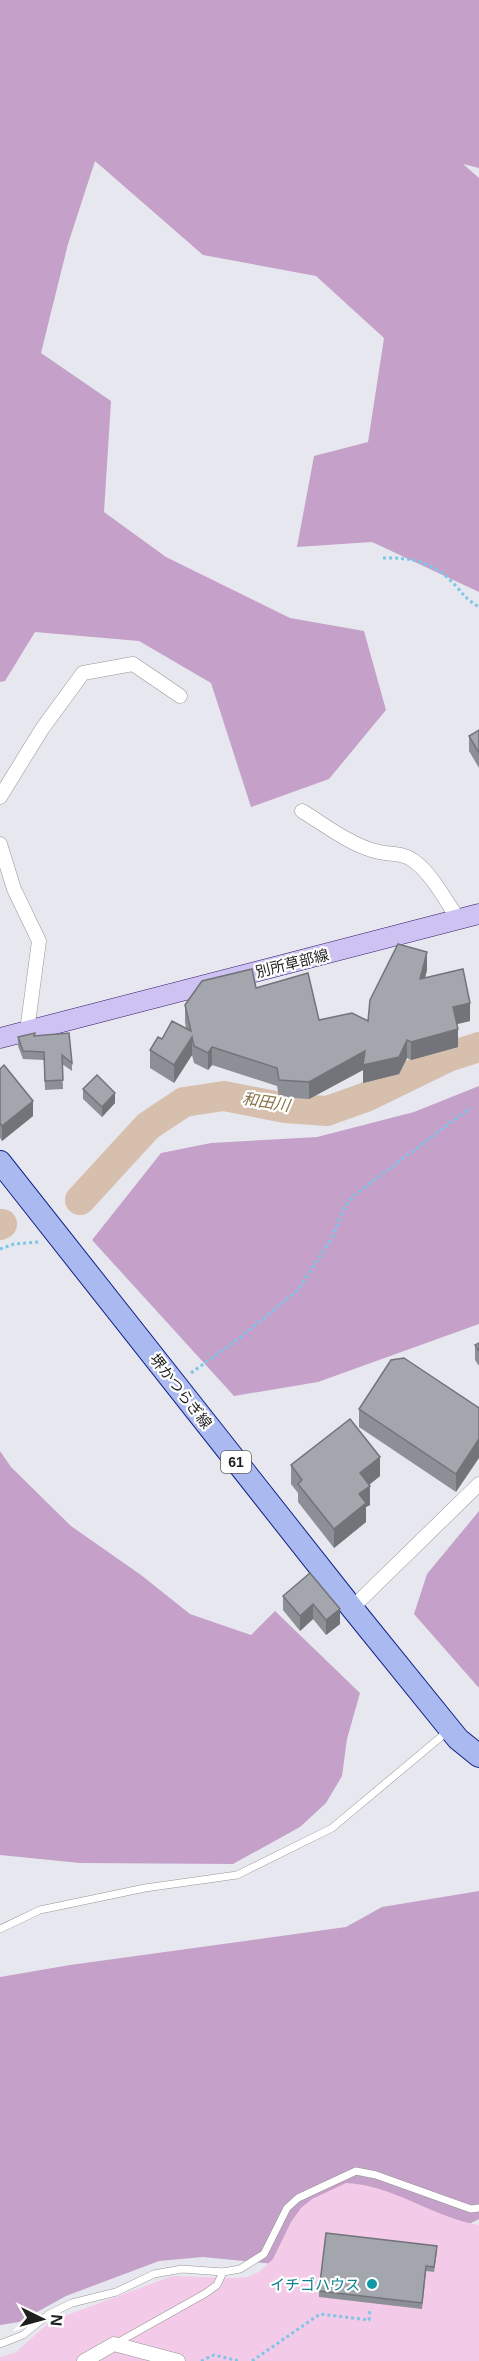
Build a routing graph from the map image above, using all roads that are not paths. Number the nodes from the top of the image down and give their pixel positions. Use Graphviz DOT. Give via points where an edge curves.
graph roads {
  1 [pos="180,696"];
  2 [pos="0,797"];
  3 [pos="302,811"];
  4 [pos="0,844"];
  5 [pos="479,914"];
  6 [pos="459,920"];
  7 [pos="27,1031"];
  8 [pos="0,1038"];
  9 [pos="0,1162"];
  10 [pos="479,1484"];
  11 [pos="352,1608"];
  12 [pos="450,1730"];
  13 [pos="479,1756"];
  14 [pos="0,1929"];
  15 [pos="479,2208"];
  16 [pos="223,2272"];
  17 [pos="0,2344"];
  18 [pos="114,2344"];
  19 [pos="84,2361"];
  20 [pos="178,2361"];
  1 -- 2 [label="street" via="133,664 83,673"];
  3 -- 6 [label="street" via="357,844 416,861"];
  4 -- 7 [label="street" via="14,889 39,941"];
  5 -- 6 [label="main road, 別所草部線"];
  6 -- 7 [label="main road, 別所草部線"];
  7 -- 8 [label="main road, 別所草部線"];
  9 -- 11 [label="main road, 堺かつらぎ線 / 61"];
  10 -- 11 [label="street"];
  11 -- 12 [label="main road, 堺かつらぎ線 / 61"];
  12 -- 13 [label="main road, 堺かつらぎ線 / 61"];
  12 -- 14 [label="lane" via="332,1828 237,1875 145,1888 40,1910"];
  15 -- 16 [label="lane" via="471,2209 356,2171 298,2198 287,2208 264,2254 240,2269"];
  16 -- 17 [label="lane" via="182,2269 154,2274 116,2292 72,2303"];
  16 -- 18 [label="lane" via="217,2285 206,2293"];
  18 -- 19 [label="street"];
  18 -- 20 [label="street"];
}
